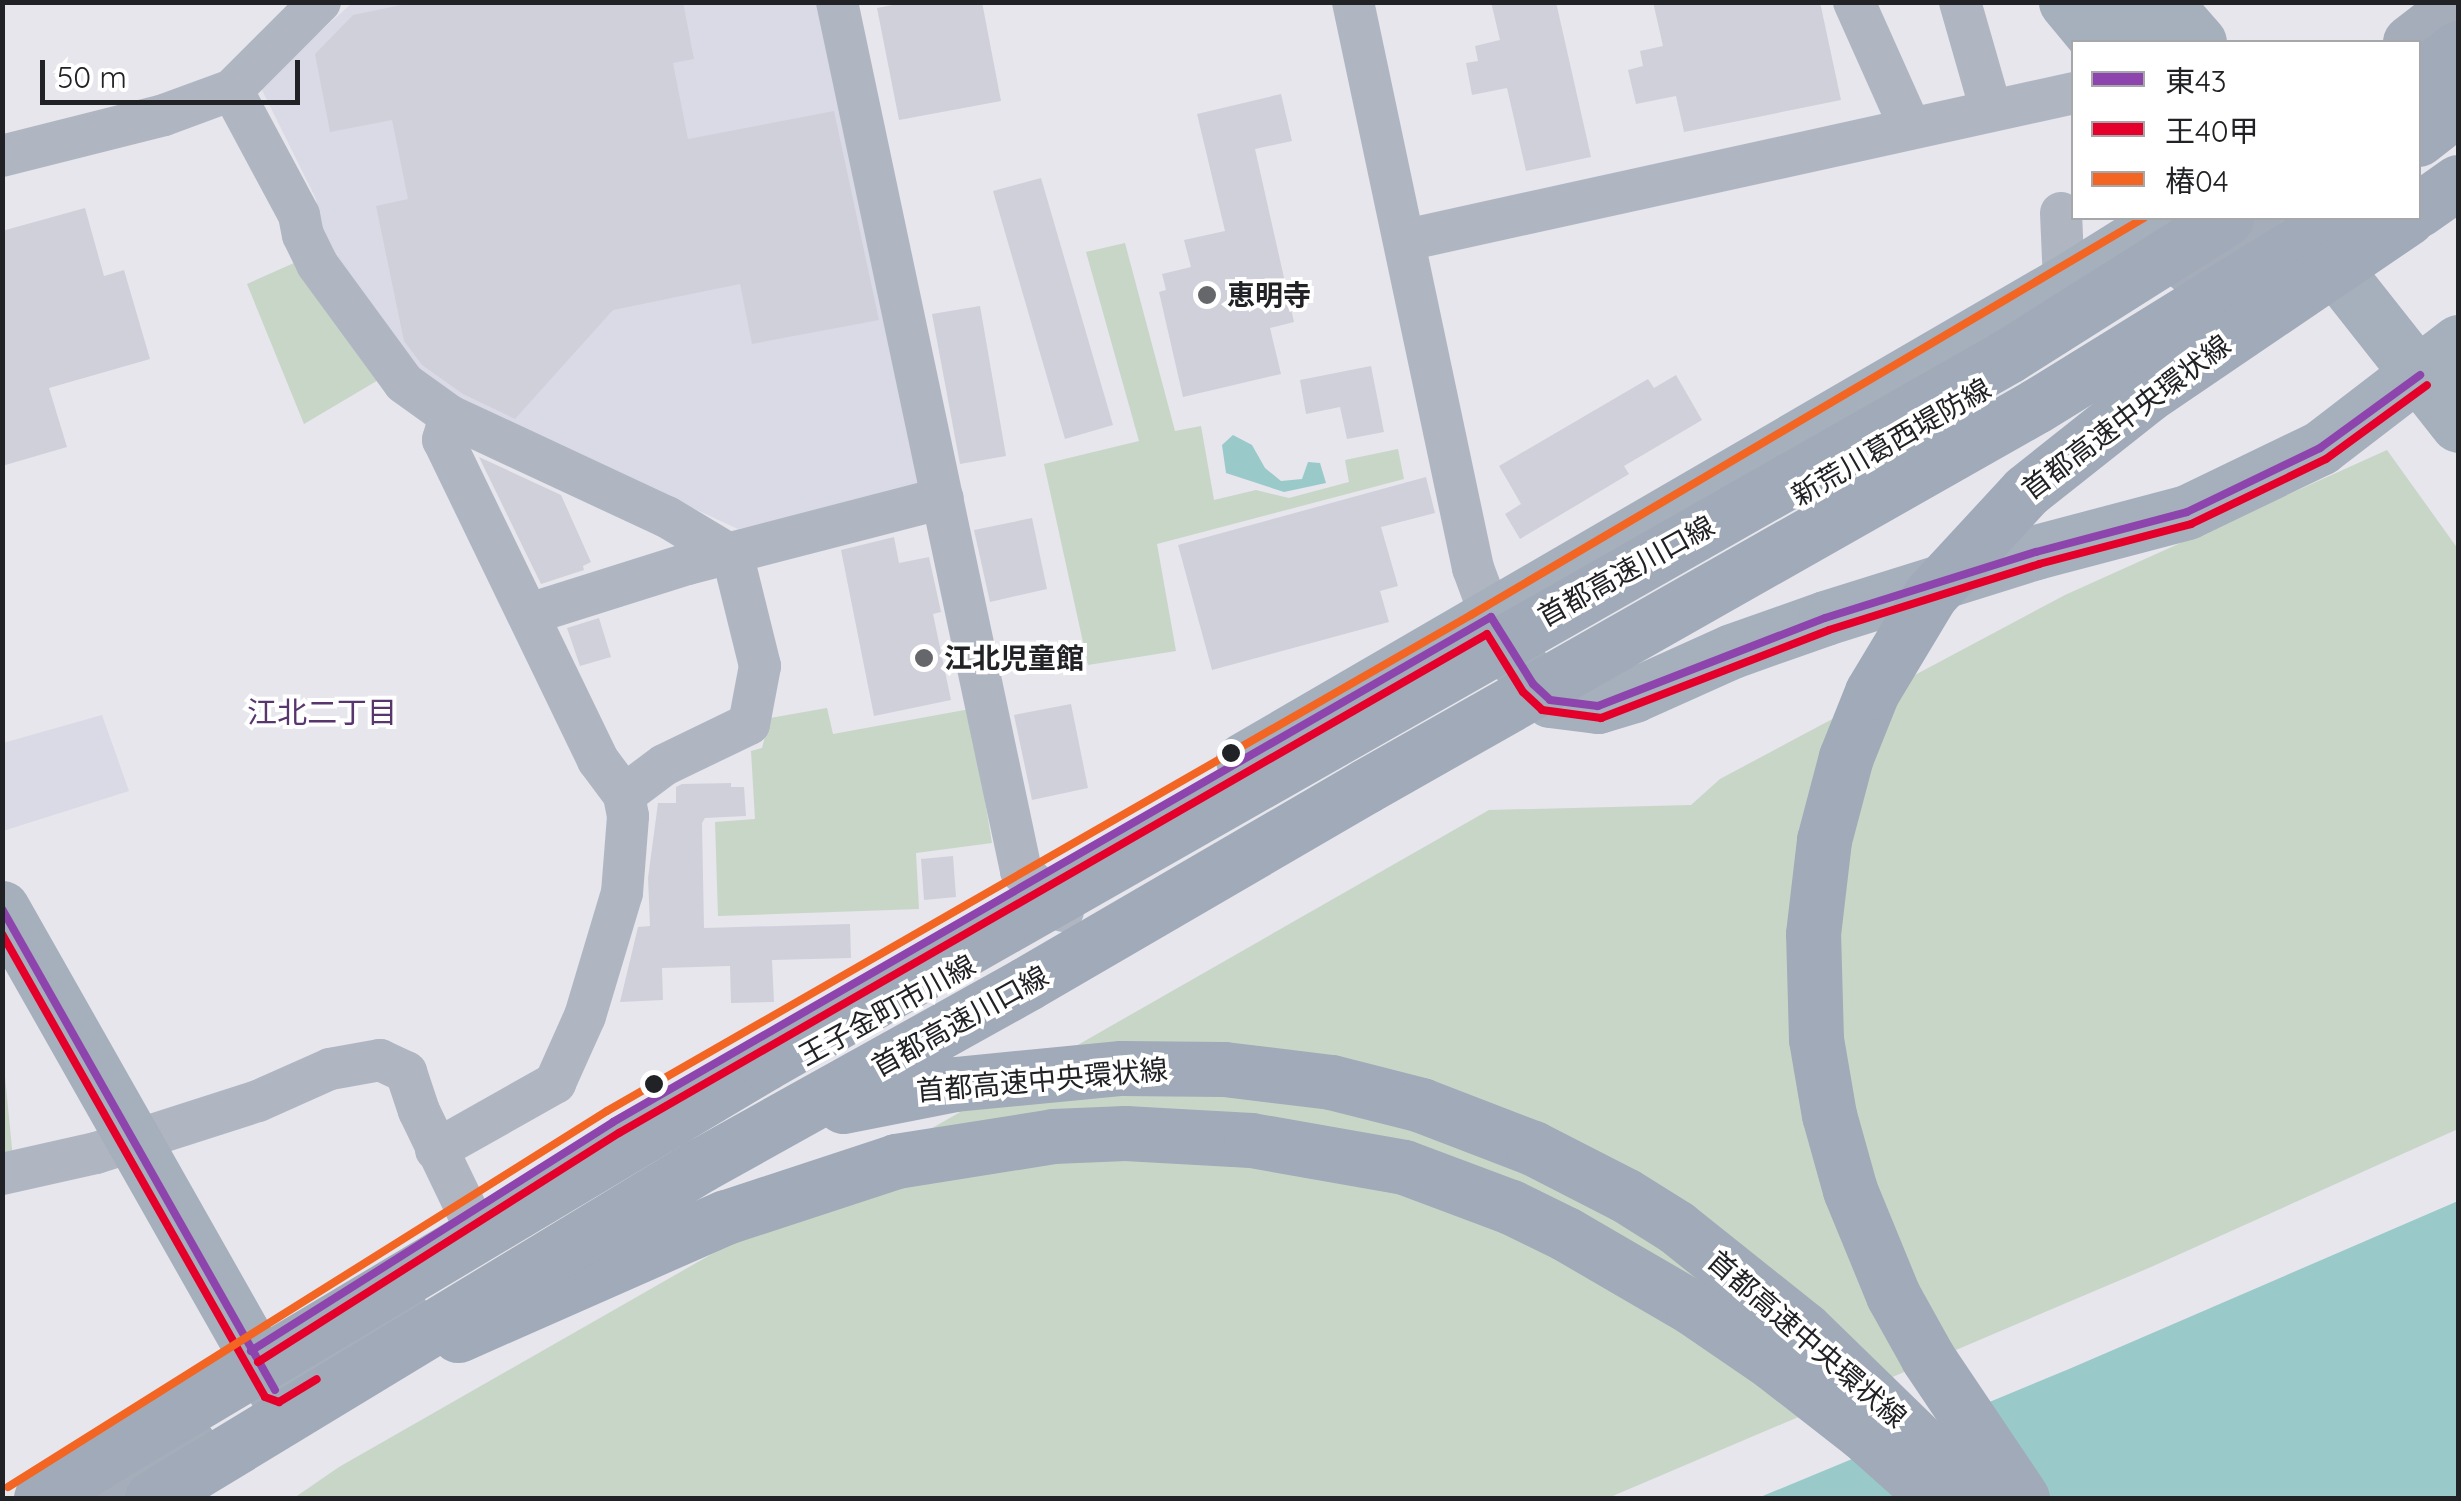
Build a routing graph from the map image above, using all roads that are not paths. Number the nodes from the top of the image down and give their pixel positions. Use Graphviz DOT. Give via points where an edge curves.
graph roads {
  1 [pos="320,2"];
  2 [pos="837,2"];
  3 [pos="1353,2"];
  4 [pos="1854,2"];
  5 [pos="1960,2"];
  6 [pos="2066,2"];
  7 [pos="2120,2"];
  8 [pos="2164,2"];
  9 [pos="2458,5"];
  10 [pos="2098,40"];
  11 [pos="2151,40"];
  12 [pos="2197,40"];
  13 [pos="2413,40"];
  14 [pos="2458,48"];
  15 [pos="2458,75"];
  16 [pos="2421,77"];
  17 [pos="232,90"];
  18 [pos="2071,93"];
  19 [pos="2421,102"];
  20 [pos="2458,108"];
  21 [pos="1991,110"];
  22 [pos="1910,127"];
  23 [pos="2458,132"];
  24 [pos="2421,137"];
  25 [pos="2,156"];
  26 [pos="2421,160"];
  27 [pos="2458,182"];
  28 [pos="2421,208"];
  29 [pos="2060,213"];
  30 [pos="2165,220"];
  31 [pos="2253,220"];
  32 [pos="2316,220"];
  33 [pos="2337,220"];
  34 [pos="2404,220"];
  35 [pos="1406,240"];
  36 [pos="2064,283"];
  37 [pos="2439,359"];
  38 [pos="450,416"];
  39 [pos="2458,425"];
  40 [pos="943,498"];
  41 [pos="727,553"];
  42 [pos="529,614"];
  43 [pos="1504,638"];
  44 [pos="624,795"];
  45 [pos="1047,897"];
  46 [pos="2,908"];
  47 [pos="131,1140"];
  48 [pos="436,1150"];
  49 [pos="2,1174"];
  50 [pos="468,1213"];
  51 [pos="263,1370"];
  52 [pos="205,1466"];
  53 [pos="112,1476"];
  54 [pos="15,1498"];
  55 [pos="42,1498"];
  56 [pos="152,1498"];
  57 [pos="1936,1498"];
  58 [pos="1978,1498"];
  59 [pos="1994,1498"];
  60 [pos="2022,1498"];
  1 -- 17 [label="street"];
  2 -- 40 [label="street"];
  3 -- 35 [label="street"];
  4 -- 22 [label="street"];
  5 -- 21 [label="street"];
  6 -- 10 [label="main road"];
  7 -- 11 [label="main road"];
  8 -- 12 [label="main road"];
  9 -- 13 [label="main road"];
  14 -- 16 [label="highway"];
  15 -- 19 [label="main road"];
  17 -- 25 [label="street" via="164,116"];
  17 -- 38 [label="street" via="299,214 316,264 404,384"];
  18 -- 21 [label="street"];
  20 -- 24 [label="highway"];
  21 -- 22 [label="street"];
  22 -- 35 [label="street"];
  23 -- 26 [label="highway"];
  27 -- 28 [label="highway"];
  29 -- 36 [label="street"];
  30 -- 36 [label="main road, 王子金町市川線"];
  31 -- 37 [label="main road, bridge"];
  31 -- 43 [label="main road, 新荒川葛西堤防線" via="2138,300"];
  31 -- 53 [label="highway, 首都高速川口線, bridge" via="782,1053"];
  32 -- 59 [label="highway, 首都高速中央環状線, bridge" via="2061,426 1936,554 1873,654 1842,718 1818,792 1798,896 1796,950 1812,1124 1849,1243 1876,1304"];
  33 -- 52 [label="highway, 首都高速川口線, bridge" via="2036,406 701,1165"];
  34 -- 60 [label="highway, 首都高速中央環状線, bridge" via="2147,395 2026,491 1932,594 1872,692 1846,757 1824,840 1813,934 1816,1039 1829,1115 1850,1190 1893,1295"];
  35 -- 43 [label="street" via="1473,568"];
  36 -- 43 [label="main road, 王子金町市川線"];
  37 -- 39 [label="main road"];
  37 -- 43 [label="main road" via="2320,448 2187,512 1824,618 1598,706 1550,700"];
  38 -- 41 [label="street" via="667,517"];
  38 -- 42 [label="street" via="443,440"];
  40 -- 41 [label="street"];
  40 -- 45 [label="street" via="1021,871"];
  41 -- 42 [label="street"];
  41 -- 44 [label="street" via="760,666 749,724 664,765"];
  42 -- 44 [label="street" via="598,760"];
  43 -- 45 [label="main road, 王子金町市川線"];
  44 -- 48 [label="street" via="622,893 585,1016 554,1083"];
  45 -- 50 [label="main road, 王子金町市川線" via="614,1122"];
  45 -- 51 [label="main road, 王子金町市川線" via="706,1112"];
  46 -- 47 [label="main road"];
  47 -- 48 [label="street" via="258,1101 330,1069 380,1060 406,1072"];
  47 -- 49 [label="street"];
  47 -- 51 [label="main road"];
  48 -- 50 [label="street"];
  50 -- 51 [label="main road, 王子金町市川線"];
  51 -- 53 [label="main road"];
  51 -- 54 [label="main road"];
  52 -- 56 [label="highway, 首都高速川口線, bridge"];
  52 -- 57 [label="highway, 首都高速川口線, bridge" via="496,1317 708,1224 831,1180 969,1146 1170,1134 1364,1157 1511,1207 1694,1308 1833,1410"];
  53 -- 55 [label="highway, 首都高速川口線"];
  53 -- 58 [label="highway, 首都高速中央環状線, bridge" via="601,1194 726,1142 905,1092 1173,1068 1276,1074 1376,1092 1579,1169 1723,1261 1804,1328"];
}
